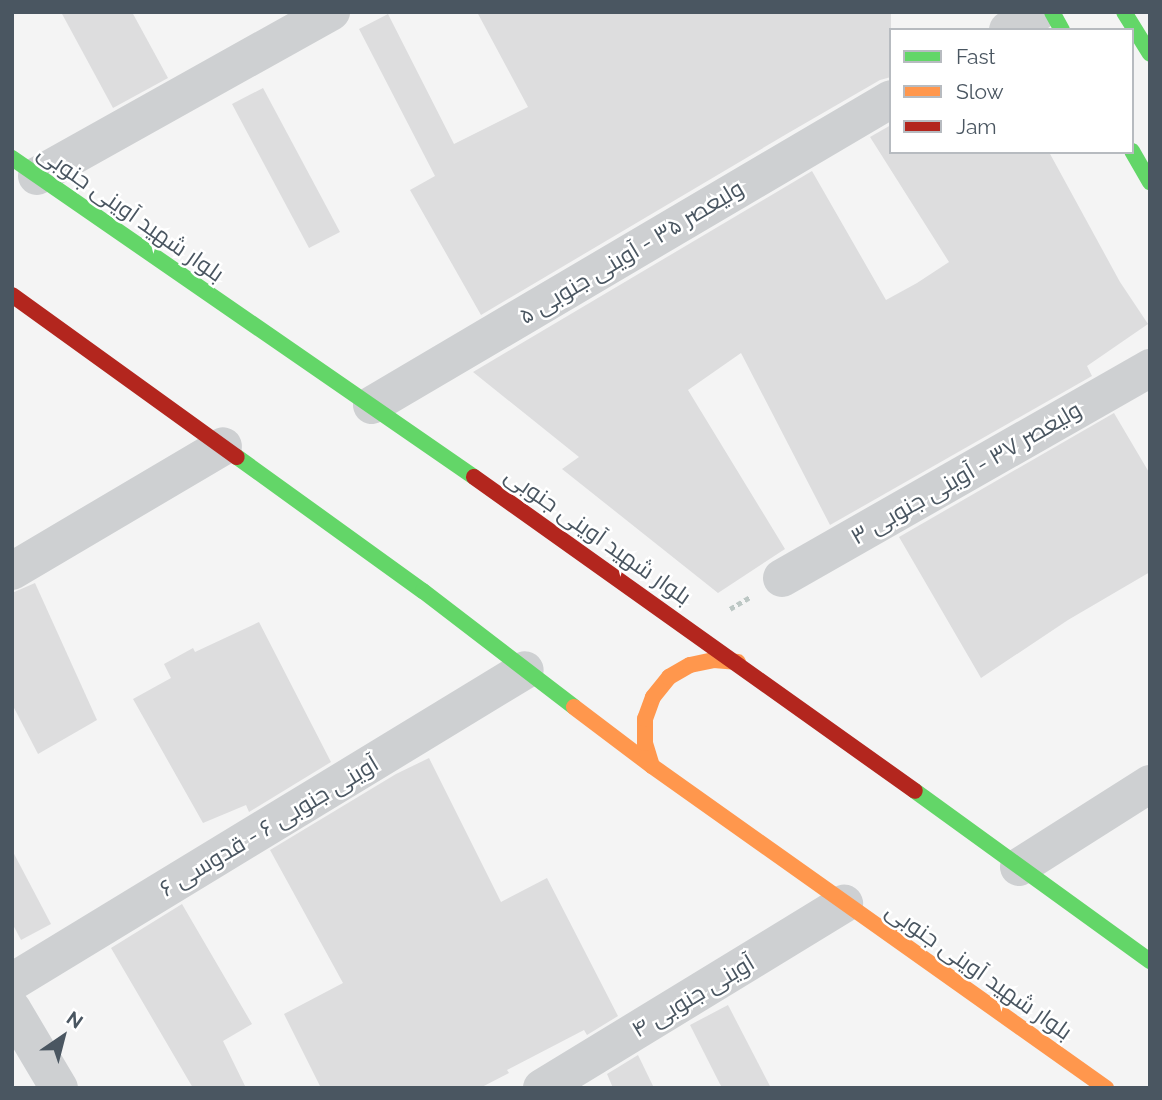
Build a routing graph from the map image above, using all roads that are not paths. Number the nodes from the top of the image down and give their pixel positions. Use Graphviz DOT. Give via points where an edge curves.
graph roads {
  1 [pos="331,12"];
  2 [pos="1038,12"];
  3 [pos="1052,12"];
  4 [pos="1124,12"];
  5 [pos="1011,28"];
  6 [pos="1061,28"];
  7 [pos="1134,28"];
  8 [pos="1134,28"];
  9 [pos="1150,54"];
  10 [pos="889,100"];
  11 [pos="1134,154"];
  12 [pos="25,167"];
  13 [pos="1150,182"];
  14 [pos="12,295"];
  15 [pos="1150,368"];
  16 [pos="372,405"];
  17 [pos="223,446"];
  18 [pos="12,571"];
  19 [pos="782,578"];
  20 [pos="738,662"];
  21 [pos="525,670"];
  22 [pos="652,766"];
  23 [pos="1150,784"];
  24 [pos="1019,867"];
  25 [pos="844,904"];
  26 [pos="1150,961"];
  27 [pos="12,982"];
  28 [pos="12,1009"];
  29 [pos="59,1088"];
  30 [pos="542,1088"];
  31 [pos="1107,1088"];
  1 -- 12 [label="street"];
  2 -- 5 [label="street"];
  3 -- 6 [label="main road"];
  4 -- 8 [label="main road"];
  7 -- 9 [label="main road"];
  10 -- 16 [label="street, ولیعصر ۳۵ - آوینی جنوبی ۵"];
  11 -- 13 [label="main road"];
  12 -- 16 [label="main road, بلوار شهید آوینی جنوبی"];
  14 -- 17 [label="main road, بلوار شهید آوینی جنوبی"];
  15 -- 19 [label="street, ولیعصر ۳۷ - آوینی جنوبی ۳"];
  16 -- 20 [label="main road, بلوار شهید آوینی جنوبی"];
  17 -- 18 [label="street"];
  17 -- 21 [label="main road, بلوار شهید آوینی جنوبی"];
  20 -- 22 [label="main road" via="713,660 690,665 669,677 653,696 645,719 645,743"];
  20 -- 24 [label="main road, بلوار شهید آوینی جنوبی"];
  21 -- 22 [label="main road, بلوار شهید آوینی جنوبی"];
  21 -- 27 [label="street, آوینی جنوبی ۶ - قدوسی ۶"];
  22 -- 25 [label="main road, بلوار شهید آوینی جنوبی"];
  23 -- 24 [label="street"];
  24 -- 26 [label="main road, بلوار شهید آوینی جنوبی"];
  25 -- 30 [label="street, آوینی جنوبی ۴"];
  25 -- 31 [label="main road, بلوار شهید آوینی جنوبی"];
  28 -- 29 [label="street"];
}
